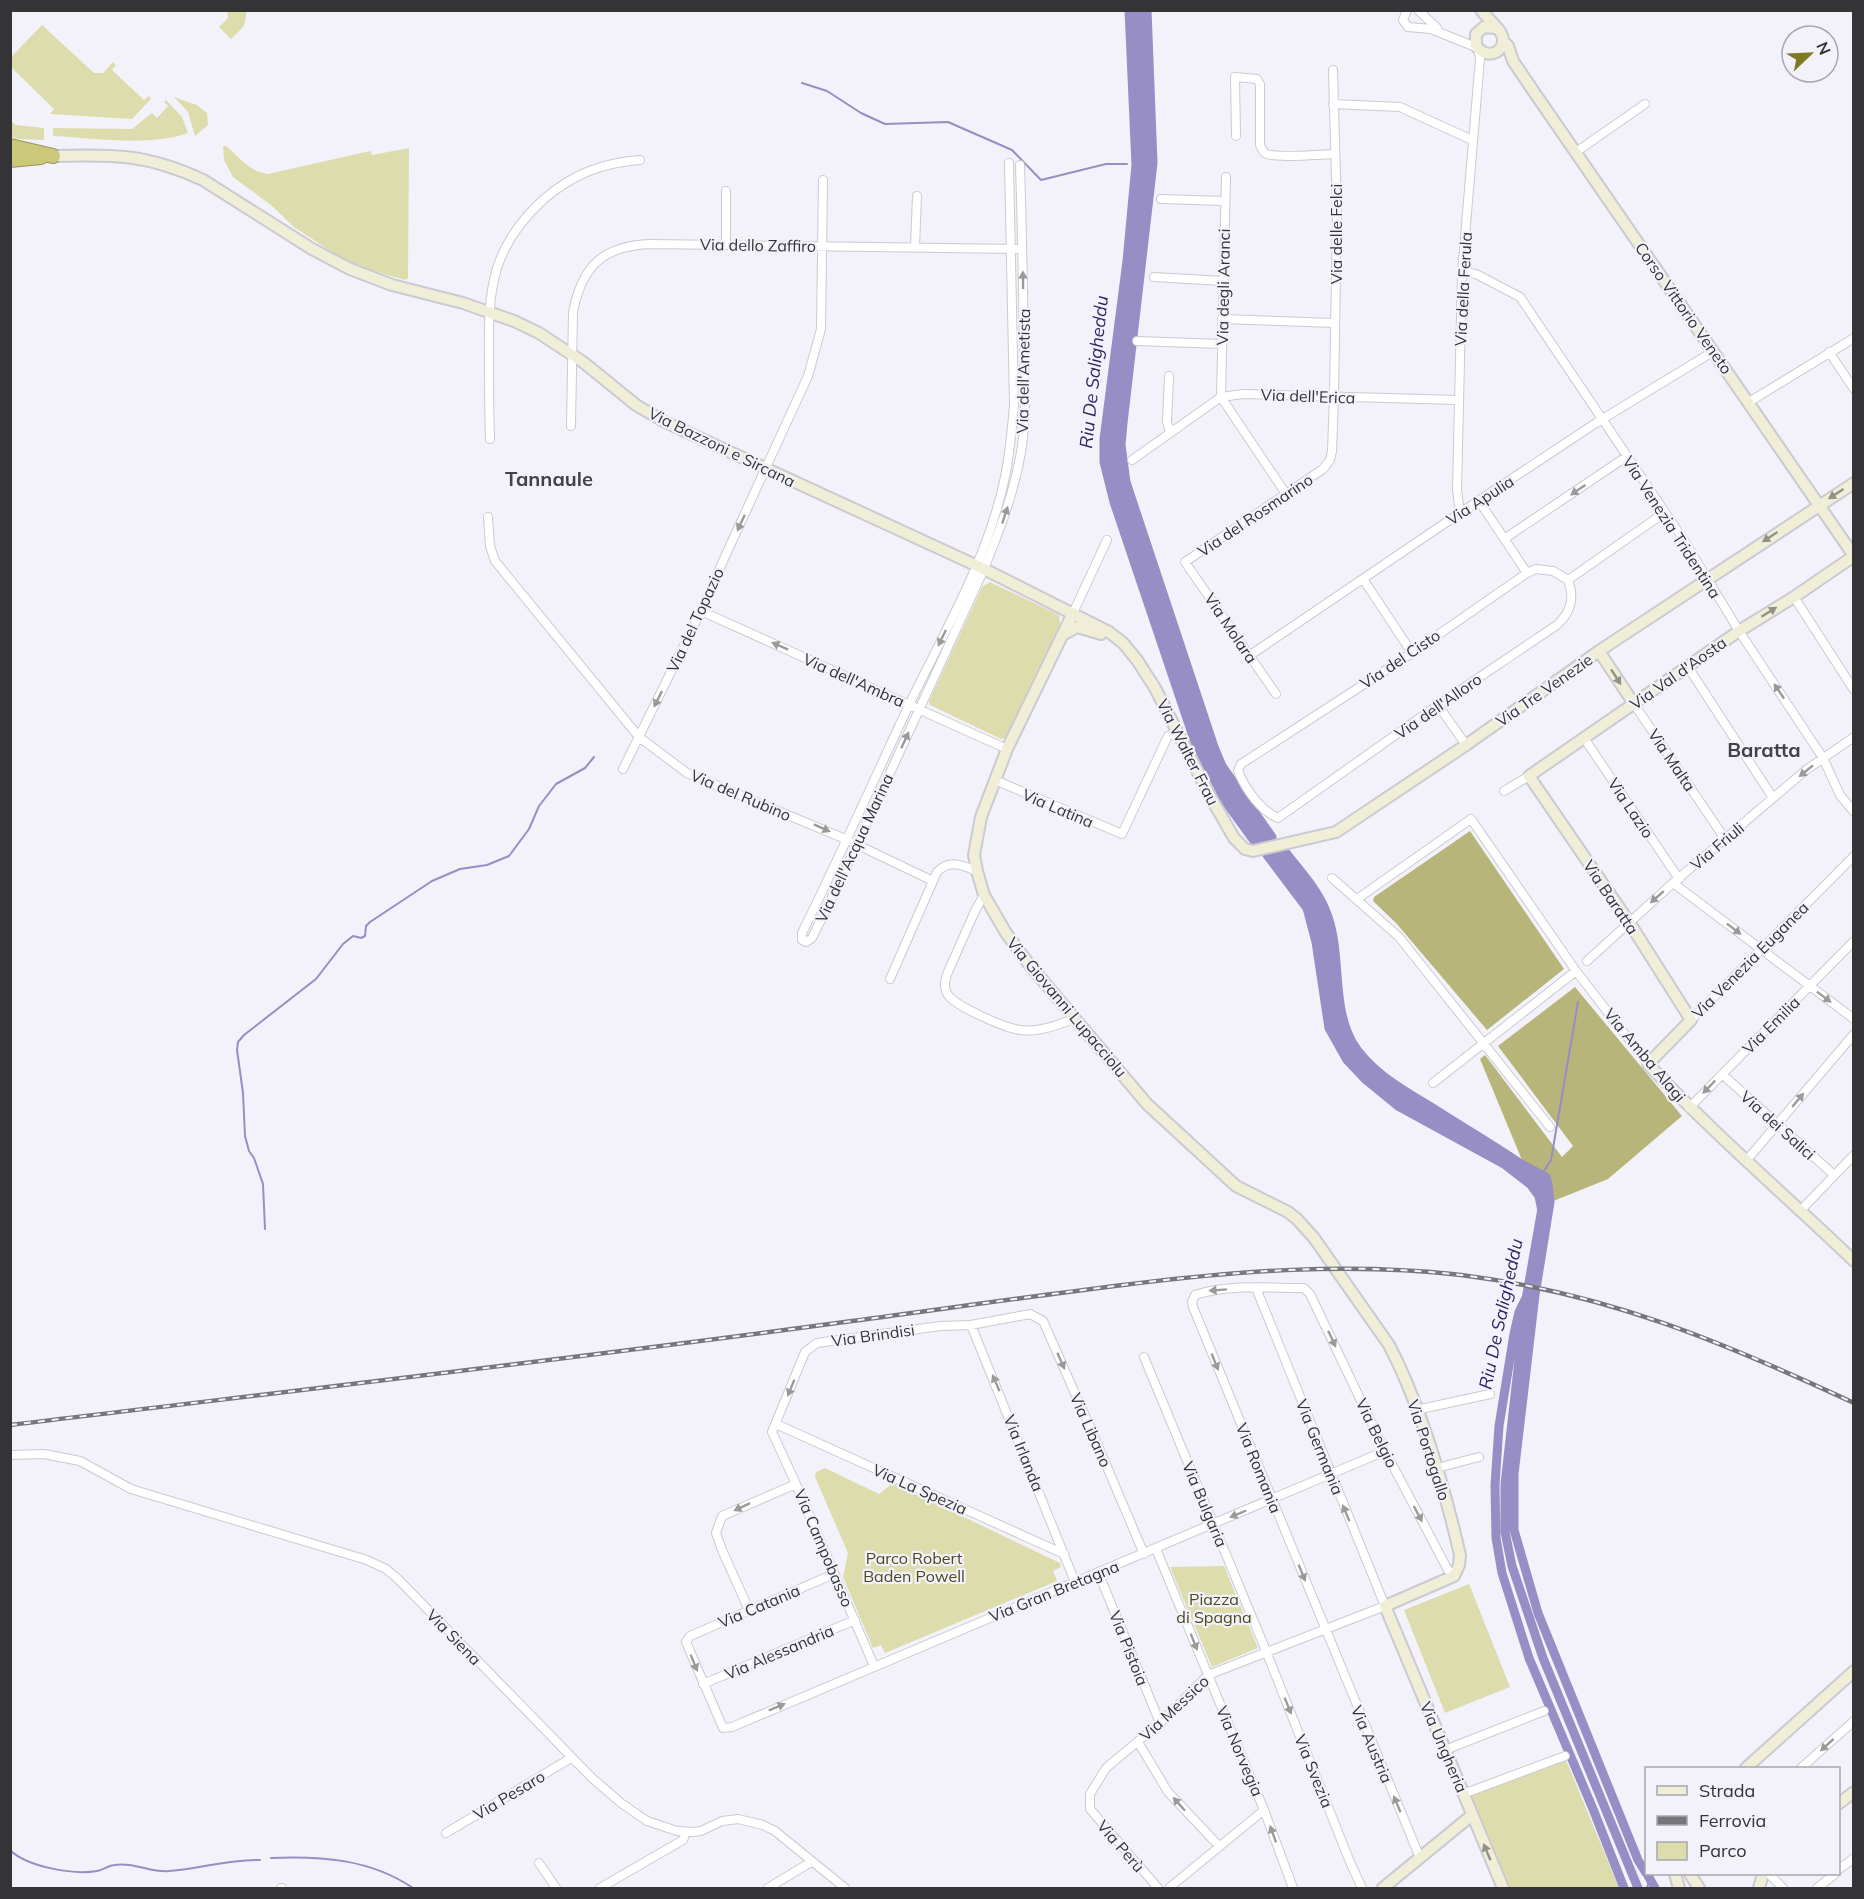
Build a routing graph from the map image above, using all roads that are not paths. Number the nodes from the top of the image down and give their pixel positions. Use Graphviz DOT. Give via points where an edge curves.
graph roads {
  1 [pos="1407,10"];
  2 [pos="1475,10"];
  3 [pos="1481,10"];
  4 [pos="1420,13"];
  5 [pos="1417,27"];
  6 [pos="1495,28"];
  7 [pos="1478,32"];
  8 [pos="1443,33"];
  9 [pos="1457,39"];
  10 [pos="1503,41"];
  11 [pos="1487,51"];
  12 [pos="1513,62"];
  13 [pos="1333,70"];
  14 [pos="1333,104"];
  15 [pos="1645,104"];
  16 [pos="1236,136"];
  17 [pos="1472,140"];
  18 [pos="10,146"];
  19 [pos="1576,152"];
  20 [pos="1335,154"];
  21 [pos="10,155"];
  22 [pos="53,156"];
  23 [pos="10,160"];
  24 [pos="640,160"];
  25 [pos="1009,164"];
  26 [pos="1020,165"];
  27 [pos="1226,177"];
  28 [pos="823,180"];
  29 [pos="726,191"];
  30 [pos="917,196"];
  31 [pos="1161,199"];
  32 [pos="1225,201"];
  33 [pos="726,245"];
  34 [pos="822,246"];
  35 [pos="915,247"];
  36 [pos="1012,249"];
  37 [pos="1023,249"];
  38 [pos="1462,272"];
  39 [pos="1154,277"];
  40 [pos="1223,281"];
  41 [pos="489,311"];
  42 [pos="1222,320"];
  43 [pos="1334,323"];
  44 [pos="1854,338"];
  45 [pos="1137,341"];
  46 [pos="1222,344"];
  47 [pos="1714,351"];
  48 [pos="1829,352"];
  49 [pos="572,354"];
  50 [pos="1169,376"];
  51 [pos="1854,389"];
  52 [pos="1221,397"];
  53 [pos="1334,397"];
  54 [pos="1458,400"];
  55 [pos="1749,402"];
  56 [pos="1601,420"];
  57 [pos="571,426"];
  58 [pos="1170,432"];
  59 [pos="490,439"];
  60 [pos="1626,457"];
  61 [pos="1132,460"];
  62 [pos="765,470"];
  63 [pos="1854,483"];
  64 [pos="1286,494"];
  65 [pos="1479,501"];
  66 [pos="1819,505"];
  67 [pos="1460,513"];
  68 [pos="1664,513"];
  69 [pos="488,517"];
  70 [pos="1504,539"];
  71 [pos="1107,540"];
  72 [pos="1854,556"];
  73 [pos="1185,562"];
  74 [pos="979,568"];
  75 [pos="1527,573"];
  76 [pos="1363,579"];
  77 [pos="1707,579"];
  78 [pos="1568,580"];
  79 [pos="1794,597"];
  80 [pos="701,612"];
  81 [pos="1073,613"];
  82 [pos="1739,631"];
  83 [pos="1061,635"];
  84 [pos="1123,643"];
  85 [pos="1599,651"];
  86 [pos="1412,653"];
  87 [pos="1249,656"];
  88 [pos="1688,668"];
  89 [pos="1854,690"];
  90 [pos="1276,694"];
  91 [pos="910,704"];
  92 [pos="1634,704"];
  93 [pos="1437,705"];
  94 [pos="919,709"];
  95 [pos="1178,732"];
  96 [pos="639,737"];
  97 [pos="1584,738"];
  98 [pos="1854,738"];
  99 [pos="1466,745"];
  100 [pos="1007,749"];
  101 [pos="1823,758"];
  102 [pos="623,769"];
  103 [pos="1529,776"];
  104 [pos="995,780"];
  105 [pos="1504,791"];
  106 [pos="1773,798"];
  107 [pos="1854,812"];
  108 [pos="1278,818"];
  109 [pos="847,839"];
  110 [pos="1725,839"];
  111 [pos="856,844"];
  112 [pos="1258,850"];
  113 [pos="1854,856"];
  114 [pos="976,871"];
  115 [pos="1332,878"];
  116 [pos="933,880"];
  117 [pos="1676,881"];
  118 [pos="984,895"];
  119 [pos="1357,899"];
  120 [pos="1629,922"];
  121 [pos="1854,941"];
  122 [pos="1762,950"];
  123 [pos="1587,961"];
  124 [pos="1576,971"];
  125 [pos="890,980"];
  126 [pos="1809,986"];
  127 [pos="1075,1018"];
  128 [pos="1854,1019"];
  129 [pos="1691,1020"];
  130 [pos="1854,1034"];
  131 [pos="1484,1044"];
  132 [pos="1648,1064"];
  133 [pos="1722,1074"];
  134 [pos="1433,1083"];
  135 [pos="1689,1108"];
  136 [pos="1777,1125"];
  137 [pos="1550,1127"];
  138 [pos="1854,1155"];
  139 [pos="1746,1161"];
  140 [pos="1834,1176"];
  141 [pos="1801,1210"];
  142 [pos="1854,1261"];
  143 [pos="1335,1269"];
  144 [pos="1256,1288"];
  145 [pos="1030,1314"];
  146 [pos="971,1324"];
  147 [pos="1144,1357"];
  148 [pos="1490,1394"];
  149 [pos="1416,1410"];
  150 [pos="776,1424"];
  151 [pos="772,1432"];
  152 [pos="1385,1451"];
  153 [pos="10,1455"];
  154 [pos="1479,1456"];
  155 [pos="1437,1468"];
  156 [pos="1331,1475"];
  157 [pos="796,1484"];
  158 [pos="1272,1500"];
  159 [pos="1214,1525"];
  160 [pos="1156,1549"];
  161 [pos="1064,1554"];
  162 [pos="1144,1554"];
  163 [pos="1098,1572"];
  164 [pos="834,1574"];
  165 [pos="1454,1576"];
  166 [pos="1075,1582"];
  167 [pos="1385,1606"];
  168 [pos="749,1610"];
  169 [pos="855,1620"];
  170 [pos="1325,1629"];
  171 [pos="1267,1652"];
  172 [pos="874,1666"];
  173 [pos="1854,1671"];
  174 [pos="1208,1675"];
  175 [pos="703,1684"];
  176 [pos="1544,1711"];
  177 [pos="1854,1721"];
  178 [pos="1160,1723"];
  179 [pos="1138,1742"];
  180 [pos="1445,1750"];
  181 [pos="1565,1756"];
  182 [pos="571,1758"];
  183 [pos="1747,1767"];
  184 [pos="1802,1767"];
  185 [pos="1854,1792"];
  186 [pos="1463,1794"];
  187 [pos="1089,1802"];
  188 [pos="1840,1803"];
  189 [pos="1264,1810"];
  190 [pos="1472,1815"];
  191 [pos="686,1832"];
  192 [pos="446,1833"];
  193 [pos="1220,1846"];
  194 [pos="1420,1858"];
  195 [pos="1854,1858"];
  196 [pos="811,1862"];
  197 [pos="539,1863"];
  198 [pos="1840,1869"];
  199 [pos="1691,1875"];
  200 [pos="1770,1875"];
  201 [pos="1834,1875"];
  202 [pos="556,1888"];
  203 [pos="600,1888"];
  204 [pos="768,1888"];
  205 [pos="845,1888"];
  206 [pos="1158,1888"];
  207 [pos="1168,1888"];
  208 [pos="1293,1888"];
  209 [pos="1362,1888"];
  210 [pos="1383,1888"];
  211 [pos="1503,1888"];
  212 [pos="1699,1888"];
  213 [pos="1784,1888"];
  214 [pos="1817,1888"];
  1 -- 5 [label="street" via="1404,23"];
  2 -- 7 [label="street"];
  3 -- 6 [label="street"];
  4 -- 5 [label="street" via="1421,23"];
  4 -- 8 [label="street"];
  5 -- 8 [label="street"];
  6 -- 7 [label="street" via="1487,26"];
  6 -- 10 [label="street"];
  7 -- 9 [label="street" via="1467,39"];
  7 -- 11 [label="street" via="1475,42"];
  8 -- 9 [label="street"];
  9 -- 11 [label="street"];
  10 -- 11 [label="street" via="1501,47"];
  10 -- 12 [label="street, Corso Vittorio Veneto"];
  11 -- 12 [label="street, Corso Vittorio Veneto" via="1503,54"];
  11 -- 17 [label="street, Via della Ferula" via="1480,66"];
  12 -- 19 [label="street, Corso Vittorio Veneto"];
  13 -- 14 [label="street, Via delle Felci"];
  14 -- 17 [label="street" via="1400,107"];
  14 -- 20 [label="street, Via delle Felci"];
  15 -- 19 [label="street"];
  16 -- 20 [label="street" via="1235,78 1257,79 1263,152 1284,156"];
  17 -- 38 [label="street, Via della Ferula"];
  18 -- 22 [label="highway"];
  19 -- 47 [label="street, Corso Vittorio Veneto"];
  20 -- 43 [label="street, Via delle Felci"];
  21 -- 22 [label="highway"];
  22 -- 23 [label="highway"];
  22 -- 41 [label="street, Via Bazzoni e Sircana" via="126,155 184,171 331,260 368,277"];
  24 -- 41 [label="street" via="614,162 575,178 536,207 507,243 492,282"];
  25 -- 36 [label="street, Via dell'Ametista"];
  26 -- 37 [label="street, Via dell'Ametista"];
  27 -- 32 [label="street, Via degli Aranci"];
  28 -- 34 [label="street, Via del Topazio"];
  29 -- 33 [label="street"];
  30 -- 35 [label="street"];
  31 -- 32 [label="street"];
  32 -- 40 [label="street, Via degli Aranci"];
  33 -- 34 [label="street, Via dello Zaffiro"];
  33 -- 49 [label="street, Via dello Zaffiro" via="630,245 600,259 576,294"];
  34 -- 35 [label="street, Via dello Zaffiro"];
  34 -- 62 [label="street, Via del Topazio" via="821,329 816,353"];
  35 -- 36 [label="street, Via dello Zaffiro"];
  36 -- 37 [label="street, Via dello Zaffiro"];
  36 -- 74 [label="street, Via dell'Ametista" via="1011,444"];
  74 -- 37 [label="street, Via dell'Ametista, one-way" via="1004,519 1021,452 1025,412"];
  38 -- 54 [label="street, Via della Ferula"];
  38 -- 56 [label="street, Via Venezia Tridentina" via="1476,274 1520,297"];
  39 -- 40 [label="street"];
  40 -- 42 [label="street, Via degli Aranci"];
  41 -- 49 [label="street, Via Bazzoni e Sircana" via="539,333"];
  41 -- 59 [label="street"];
  42 -- 43 [label="street"];
  42 -- 46 [label="street, Via degli Aranci"];
  43 -- 53 [label="street, Via delle Felci"];
  44 -- 48 [label="street"];
  45 -- 46 [label="street"];
  46 -- 52 [label="street, Via degli Aranci"];
  47 -- 55 [label="street, Corso Vittorio Veneto"];
  47 -- 56 [label="street, Via Apulia"];
  48 -- 51 [label="street"];
  48 -- 55 [label="street"];
  49 -- 57 [label="street, Via dello Zaffiro"];
  49 -- 62 [label="street, Via Bazzoni e Sircana" via="636,405"];
  50 -- 58 [label="street"];
  52 -- 53 [label="street, Via dell'Erica"];
  52 -- 58 [label="street, Via dell'Erica"];
  52 -- 64 [label="street"];
  53 -- 54 [label="street, Via dell'Erica"];
  53 -- 64 [label="street, Via del Rosmarino" via="1330,460"];
  54 -- 67 [label="street, Via della Ferula"];
  55 -- 66 [label="street, Corso Vittorio Veneto"];
  56 -- 60 [label="street, Via Venezia Tridentina"];
  56 -- 65 [label="street, Via Apulia"];
  58 -- 61 [label="street, Via dell'Erica"];
  60 -- 68 [label="street, Via Venezia Tridentina"];
  60 -- 70 [label="street, one-way"];
  62 -- 74 [label="street, Via Bazzoni e Sircana"];
  62 -- 80 [label="street, Via del Topazio, one-way" via="719,560"];
  63 -- 66 [label="street, Via Tre Venezie, one-way"];
  64 -- 73 [label="street, Via del Rosmarino"];
  65 -- 67 [label="street, Via Apulia"];
  65 -- 70 [label="street"];
  66 -- 72 [label="street, Corso Vittorio Veneto"];
  66 -- 77 [label="street, Via Tre Venezie, one-way"];
  67 -- 76 [label="street, Via Apulia"];
  68 -- 77 [label="street, Via Venezia Tridentina"];
  68 -- 78 [label="street"];
  69 -- 96 [label="street, Via del Rubino" via="495,561"];
  70 -- 75 [label="street"];
  71 -- 81 [label="street, Via Giovanni Lupacciolu"];
  72 -- 79 [label="street, Via Val d'Aosta"];
  73 -- 87 [label="street, Via Molara"];
  74 -- 81 [label="street, Via Bazzoni e Sircana"];
  74 -- 91 [label="street, Via dell'Acqua Marina, one-way"];
  74 -- 94 [label="street, Via dell'Acqua Marina"];
  75 -- 78 [label="street" via="1536,569 1553,571"];
  75 -- 86 [label="street, Via del Cisto"];
  76 -- 86 [label="street"];
  76 -- 87 [label="street, Via Apulia"];
  77 -- 82 [label="street, Via Venezia Tridentina"];
  77 -- 85 [label="street, Via Tre Venezie"];
  78 -- 93 [label="street, Via dell'Alloro" via="1572,598 1566,617"];
  82 -- 79 [label="street, Via Val d'Aosta, one-way"];
  79 -- 89 [label="street"];
  91 -- 80 [label="street, Via dell'Ambra, one-way"];
  80 -- 96 [label="street, Via del Topazio, one-way"];
  81 -- 83 [label="street, Via Giovanni Lupacciolu"];
  81 -- 84 [label="street, Via Walter Frau"];
  82 -- 88 [label="street, Via Val d'Aosta"];
  101 -- 82 [label="street, Via Venezia Tridentina, one-way"];
  83 -- 84 [label="street" via="1077,627"];
  83 -- 100 [label="street, Via Giovanni Lupacciolu"];
  84 -- 95 [label="street, Via Walter Frau" via="1149,679"];
  85 -- 92 [label="street, Via Malta, one-way"];
  85 -- 99 [label="street, Via Tre Venezie"];
  86 -- 108 [label="street, Via del Cisto" via="1241,764 1238,771 1242,781 1266,813"];
  87 -- 90 [label="street, Via Molara"];
  88 -- 92 [label="street, Via Val d'Aosta"];
  88 -- 106 [label="street"];
  91 -- 94 [label="street, Via dell'Ambra"];
  91 -- 109 [label="street, Via dell'Acqua Marina"];
  92 -- 97 [label="street, Via Val d'Aosta"];
  92 -- 110 [label="street, Via Malta"];
  93 -- 99 [label="street"];
  93 -- 108 [label="street, Via dell'Alloro"];
  94 -- 100 [label="street, Via dell'Ambra"];
  111 -- 94 [label="street, Via dell'Acqua Marina, one-way"];
  95 -- 104 [label="street, Via Latina" via="1168,736 1122,834"];
  95 -- 112 [label="street, Via Walter Frau" via="1234,838 1245,849"];
  96 -- 102 [label="street, Via del Topazio"];
  96 -- 109 [label="street, Via del Rubino, one-way" via="687,773"];
  97 -- 103 [label="street, Via Val d'Aosta"];
  97 -- 117 [label="street, Via Lazio"];
  98 -- 101 [label="street, Via Friuli"];
  99 -- 112 [label="street, Via Tre Venezie" via="1336,832"];
  100 -- 104 [label="street, Via Giovanni Lupacciolu"];
  101 -- 106 [label="street, Via Friuli, one-way"];
  101 -- 107 [label="street, Via Venezia Tridentina" via="1840,795"];
  103 -- 105 [label="street, Via Val d'Aosta"];
  103 -- 120 [label="street, Via Baratta"];
  104 -- 114 [label="street, Via Giovanni Lupacciolu" via="977,834"];
  106 -- 110 [label="street, Via Friuli"];
  109 -- 111 [label="street, Via del Rubino"];
  109 -- 111 [label="street, Via dell'Acqua Marina" via="802,940 812,938"];
  110 -- 117 [label="street, Via Friuli"];
  111 -- 116 [label="street, Via del Rubino"];
  113 -- 122 [label="street, Via Venezia Euganea"];
  114 -- 116 [label="street" via="951,863 944,865"];
  114 -- 118 [label="street, Via Giovanni Lupacciolu"];
  115 -- 119 [label="street"];
  116 -- 125 [label="street"];
  117 -- 120 [label="street, Via Friuli, one-way"];
  117 -- 122 [label="street, Via Lazio, one-way"];
  118 -- 127 [label="street, Via Giovanni Lupacciolu" via="1028,963"];
  118 -- 127 [label="street" via="948,972 945,981 950,997 1020,1030 1049,1027"];
  119 -- 124 [label="street, Via Amba Alagi" via="1472,819"];
  119 -- 131 [label="street" via="1399,937"];
  120 -- 123 [label="street, Via Friuli"];
  120 -- 129 [label="street, Via Baratta"];
  121 -- 126 [label="street, Via Emilia"];
  122 -- 126 [label="street, Via Lazio"];
  122 -- 129 [label="street, Via Venezia Euganea"];
  124 -- 131 [label="street"];
  124 -- 132 [label="street, Via Amba Alagi"];
  126 -- 128 [label="street, Via Lazio, one-way"];
  126 -- 133 [label="street, Via Emilia"];
  127 -- 143 [label="street, Via Giovanni Lupacciolu" via="1163,1119 1236,1186 1297,1219"];
  129 -- 132 [label="street, Via Venezia Euganea"];
  136 -- 130 [label="street, one-way"];
  131 -- 134 [label="street"];
  131 -- 137 [label="street"];
  132 -- 135 [label="street, Via Amba Alagi"];
  133 -- 135 [label="street, Via Emilia, one-way"];
  133 -- 136 [label="street, Via dei Salici"];
  135 -- 139 [label="street, Via Amba Alagi"];
  136 -- 139 [label="street"];
  136 -- 140 [label="street, Via dei Salici"];
  138 -- 140 [label="street"];
  139 -- 141 [label="street, Via Amba Alagi"];
  140 -- 141 [label="street"];
  141 -- 142 [label="street, Via Amba Alagi"];
  143 -- 149 [label="street, Via Portogallo" via="1389,1346"];
  144 -- 152 [label="street, Via Belgio, one-way" via="1304,1288"];
  144 -- 156 [label="street, Via Germania"];
  144 -- 158 [label="street, Via Romania, one-way" via="1206,1291 1195,1295 1192,1302"];
  145 -- 146 [label="street, Via Brindisi"];
  145 -- 162 [label="street, Via Libano, one-way" via="1043,1321"];
  146 -- 150 [label="street, Via Brindisi, one-way" via="817,1343 805,1352"];
  161 -- 146 [label="street, Via Irlanda, one-way"];
  147 -- 159 [label="street, Via Bulgaria"];
  148 -- 149 [label="street"];
  149 -- 155 [label="street, Via Portogallo"];
  150 -- 151 [label="street, Via Brindisi"];
  150 -- 161 [label="street, Via La Spezia"];
  151 -- 157 [label="street, Via Campobasso"];
  152 -- 156 [label="street, Via Gran Bretagna"];
  152 -- 165 [label="street, Via Belgio, one-way"];
  153 -- 182 [label="street, Via Siena" via="44,1454 80,1461 131,1489 386,1569"];
  154 -- 155 [label="street"];
  155 -- 165 [label="street, Via Portogallo" via="1460,1555"];
  156 -- 158 [label="street, Via Gran Bretagna"];
  167 -- 156 [label="street, Via Germania, one-way"];
  157 -- 164 [label="street, Via Campobasso"];
  157 -- 168 [label="street, one-way" via="722,1516 716,1533"];
  158 -- 159 [label="street, Via Gran Bretagna, one-way"];
  158 -- 170 [label="street, Via Romania, one-way"];
  159 -- 160 [label="street, Via Gran Bretagna"];
  159 -- 171 [label="street, Via Bulgaria"];
  160 -- 162 [label="street, Via Gran Bretagna"];
  160 -- 174 [label="street, Via Norvegia, one-way"];
  161 -- 166 [label="street, Via Irlanda"];
  162 -- 163 [label="street, Via Gran Bretagna"];
  163 -- 166 [label="street, Via Gran Bretagna"];
  163 -- 178 [label="street, Via Pistoia"];
  164 -- 168 [label="street, Via Catania"];
  164 -- 169 [label="street, Via Campobasso"];
  165 -- 167 [label="street"];
  166 -- 172 [label="street, Via Gran Bretagna"];
  167 -- 170 [label="street, Via Messico"];
  167 -- 180 [label="street, Via Ungheria"];
  168 -- 175 [label="street, Via Catania, one-way" via="690,1636 686,1642"];
  169 -- 172 [label="street, Via Campobasso"];
  169 -- 175 [label="street, Via Alessandria"];
  170 -- 171 [label="street, Via Messico"];
  194 -- 170 [label="street, Via Austria, one-way"];
  171 -- 174 [label="street, Via Messico"];
  171 -- 209 [label="street, Via Svezia, one-way"];
  175 -- 172 [label="street, Via Gran Bretagna, one-way" via="723,1728"];
  173 -- 183 [label="street"];
  174 -- 178 [label="street, Via Messico"];
  174 -- 189 [label="street, Via Norvegia"];
  176 -- 180 [label="street"];
  177 -- 184 [label="street, one-way"];
  178 -- 179 [label="street, Via Messico"];
  179 -- 187 [label="street, Via Messico" via="1106,1768 1094,1785"];
  193 -- 179 [label="street, one-way" via="1168,1792"];
  180 -- 186 [label="street, Via Ungheria"];
  181 -- 186 [label="street"];
  182 -- 191 [label="street, Via Siena" via="647,1821"];
  182 -- 192 [label="street, Via Pesaro"];
  185 -- 188 [label="street"];
  186 -- 190 [label="street, Via Ungheria"];
  187 -- 206 [label="street, Via Perù" via="1097,1819"];
  189 -- 193 [label="street"];
  208 -- 189 [label="street, Via Norvegia, one-way"];
  190 -- 194 [label="street"];
  211 -- 190 [label="street, Via Ungheria, one-way"];
  191 -- 196 [label="street, Via Siena" via="701,1831 722,1821 753,1821 775,1831"];
  191 -- 203 [label="street" via="683,1840"];
  193 -- 207 [label="street"];
  194 -- 210 [label="street"];
  195 -- 198 [label="street"];
  196 -- 204 [label="street"];
  196 -- 205 [label="street, Via Siena"];
  197 -- 202 [label="street"];
  199 -- 212 [label="street"];
  200 -- 213 [label="street"];
  201 -- 214 [label="street"];
}
